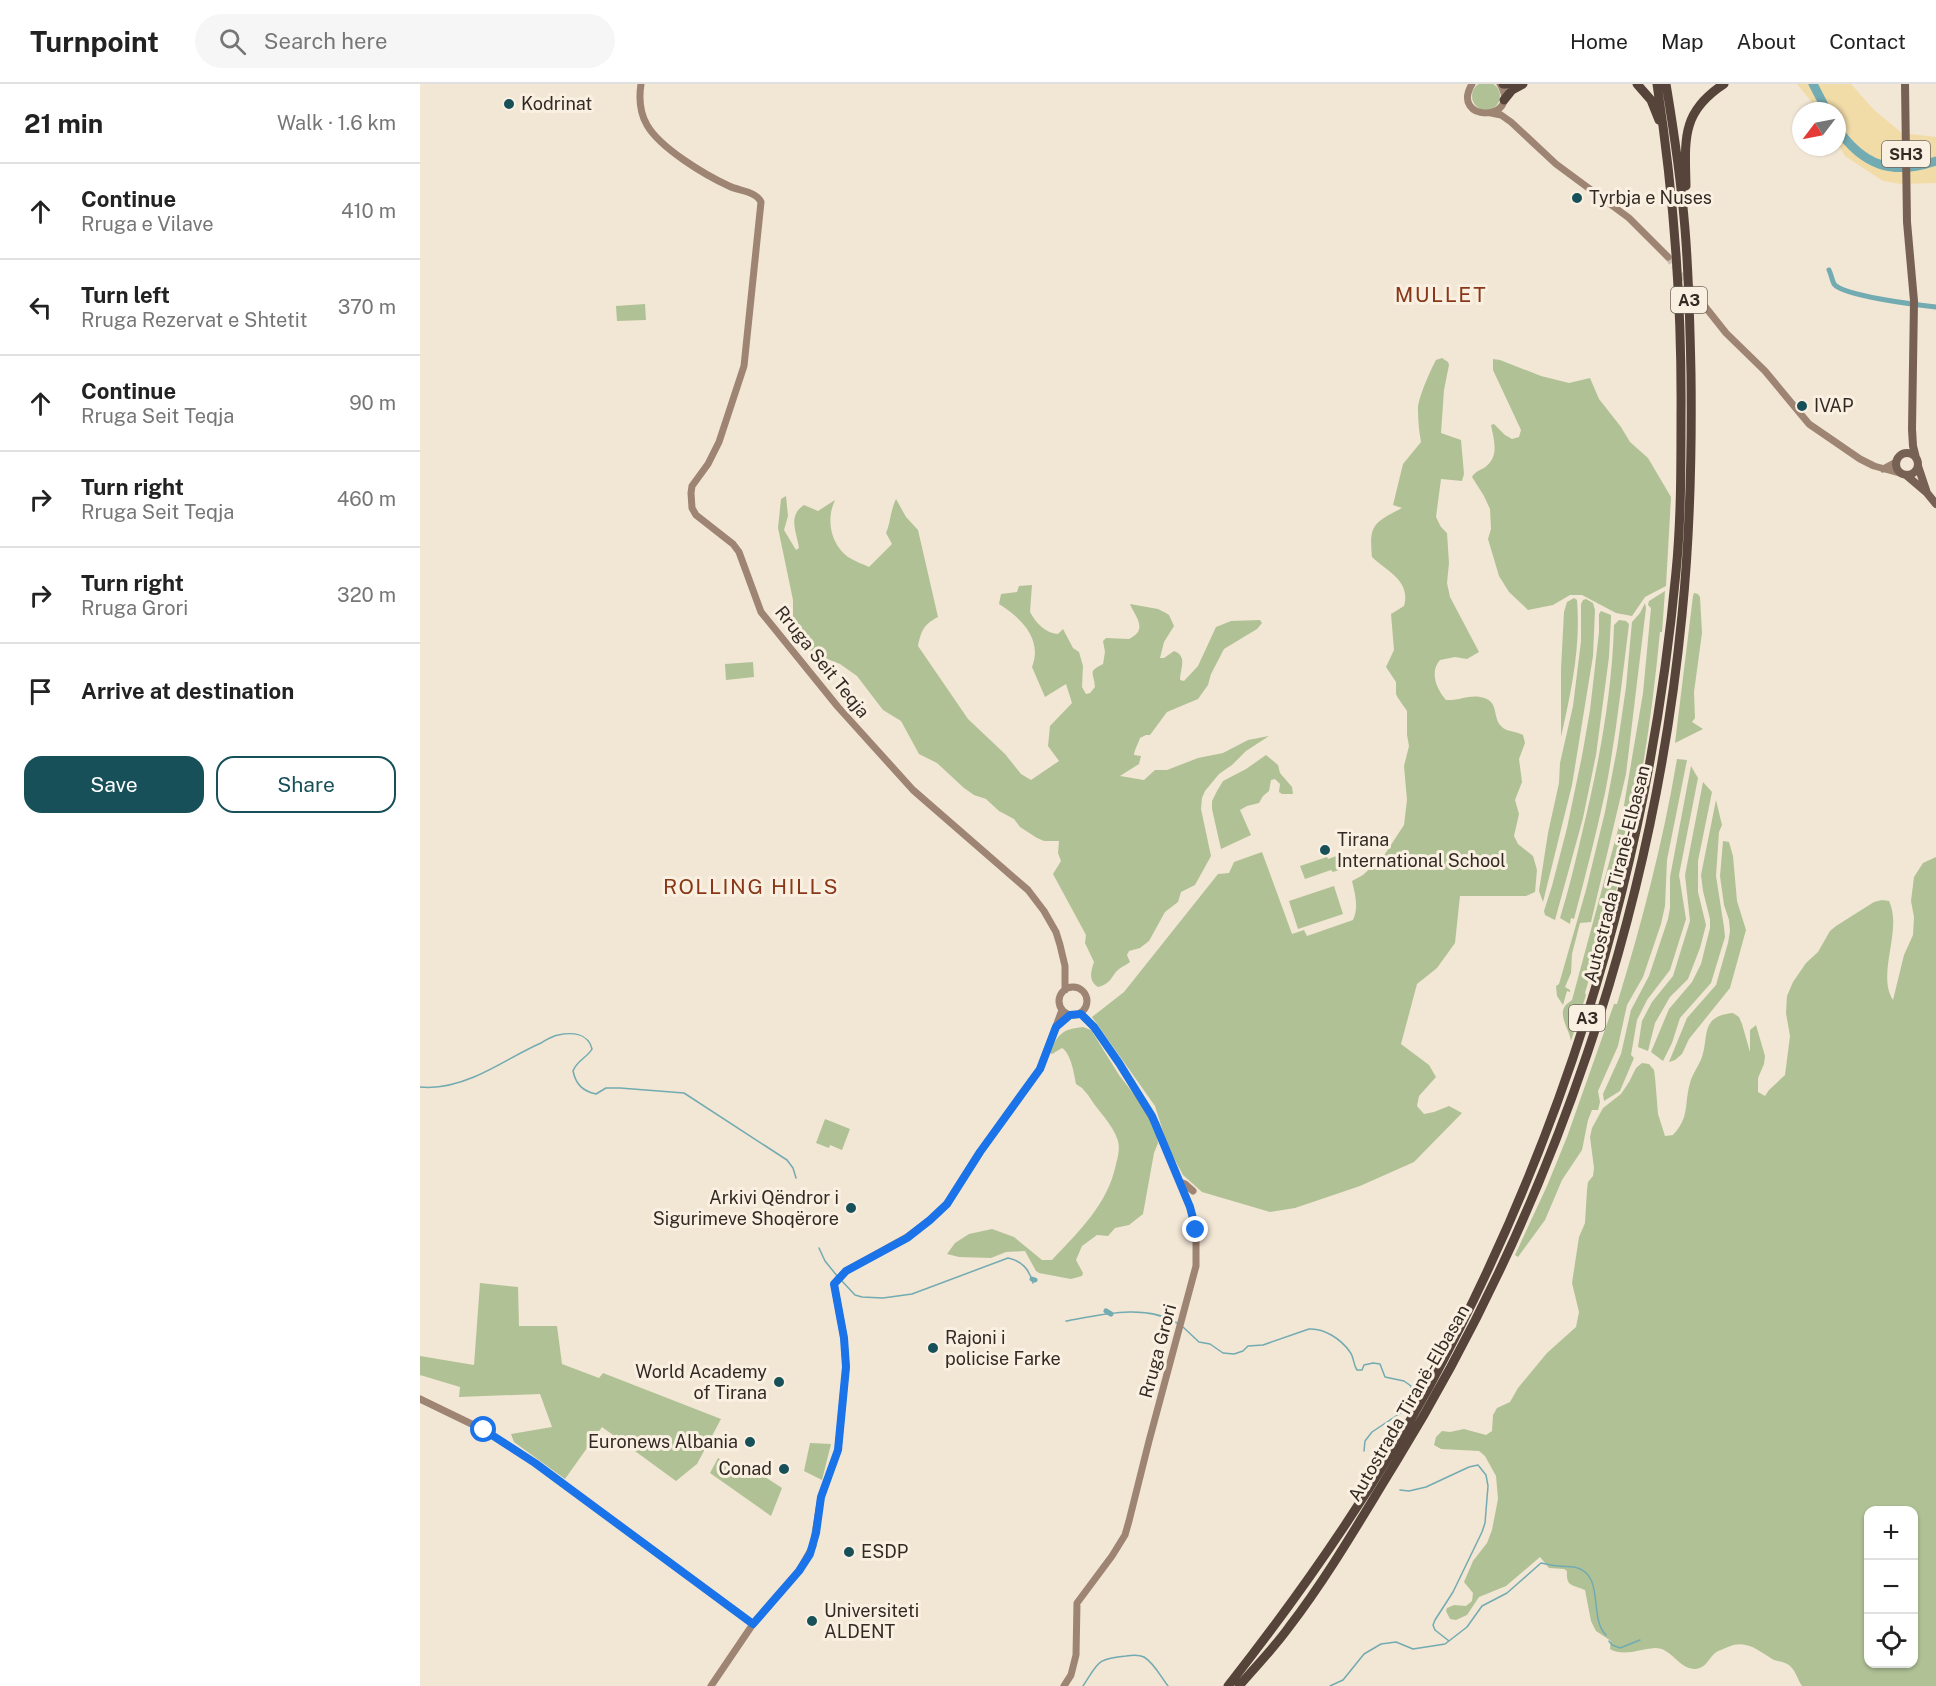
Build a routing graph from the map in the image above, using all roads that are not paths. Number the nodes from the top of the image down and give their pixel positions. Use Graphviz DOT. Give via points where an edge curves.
graph roads {
  1 [pos="641,84"];
  2 [pos="1464,84"];
  3 [pos="1502,84"];
  4 [pos="1637,84"];
  5 [pos="1658,84"];
  6 [pos="1666,84"];
  7 [pos="1724,84"];
  8 [pos="1521,85"];
  9 [pos="1905,85"];
  10 [pos="1470,88"];
  11 [pos="1503,102"];
  12 [pos="1491,113"];
  13 [pos="1511,122"];
  14 [pos="1667,146"];
  15 [pos="1683,202"];
  16 [pos="1668,257"];
  17 [pos="1703,304"];
  18 [pos="1912,429"];
  19 [pos="1906,453"];
  20 [pos="1896,462"];
  21 [pos="1917,462"];
  22 [pos="1883,469"];
  23 [pos="1904,475"];
  24 [pos="1927,493"];
  25 [pos="1936,504"];
  26 [pos="1065,976"];
  27 [pos="1074,987"];
  28 [pos="1065,990"];
  29 [pos="1062,1010"];
  30 [pos="1083,1011"];
  31 [pos="1070,1015"];
  32 [pos="1056,1027"];
  33 [pos="1180,1182"];
  34 [pos="1192,1191"];
  35 [pos="420,1399"];
  36 [pos="753,1624"];
  37 [pos="711,1686"];
  38 [pos="1064,1686"];
  39 [pos="1228,1686"];
  40 [pos="1239,1686"];
  1 -- 26 [label="main road, Rruga Seit Teqja" via="642,112 660,141 696,167 730,187 758,196 761,202 744,366 719,442 692,486 692,508 739,552 761,612 838,707 913,790 1028,890 1056,933"];
  2 -- 10 [label="main road"];
  3 -- 8 [label="highway"];
  3 -- 11 [label="main road"];
  4 -- 14 [label="highway, A3" via="1654,106 1662,142"];
  5 -- 14 [label="highway, Autostrada Tiranë-Elbasan / A3"];
  6 -- 15 [label="highway, Autostrada Tiranë-Elbasan / A3"];
  7 -- 15 [label="highway" via="1702,102 1689,123"];
  8 -- 11 [label="highway"];
  9 -- 18 [label="main road, SH3" via="1907,222 1914,296"];
  10 -- 12 [label="main road" via="1468,99 1474,109"];
  11 -- 12 [label="main road"];
  11 -- 13 [label="main road"];
  12 -- 13 [label="main road"];
  13 -- 16 [label="main road" via="1556,164 1629,218"];
  14 -- 39 [label="highway, Autostrada Tiranë-Elbasan / A3" via="1680,334 1681,460 1676,570 1652,750 1606,955 1565,1084 1535,1162 1454,1338 1402,1434 1327,1552"];
  15 -- 40 [label="highway, Autostrada Tiranë-Elbasan / A3" via="1691,409 1682,617 1647,834 1603,1002 1545,1168 1463,1345 1344,1548 1289,1628"];
  17 -- 22 [label="main road" via="1809,424 1860,459"];
  18 -- 19 [label="main road, SH3"];
  18 -- 21 [label="main road, SH3"];
  19 -- 20 [label="main road"];
  19 -- 21 [label="main road" via="1911,453"];
  20 -- 22 [label="main road"];
  20 -- 23 [label="main road, SH3"];
  21 -- 23 [label="main road" via="1914,473"];
  21 -- 24 [label="main road, SH3"];
  22 -- 23 [label="main road"];
  23 -- 24 [label="main road, SH3"];
  24 -- 25 [label="main road, SH3"];
  26 -- 27 [label="main road"];
  26 -- 28 [label="main road, Rruga Seit Teqja"];
  27 -- 28 [label="main road"];
  27 -- 30 [label="main road" via="1084,992 1087,999"];
  28 -- 29 [label="main road" via="1060,995"];
  29 -- 31 [label="main road"];
  29 -- 32 [label="main road"];
  30 -- 31 [label="main road"];
  30 -- 33 [label="main road, Rruga Grori" via="1152,1116"];
  31 -- 32 [label="main road"];
  32 -- 36 [label="main road" via="1040,1069 947,1204 907,1238 846,1271 835,1282 846,1367 838,1450 821,1497 813,1546 799,1571"];
  33 -- 34 [label="main road"];
  33 -- 38 [label="main road, Rruga Grori" via="1196,1230 1197,1266 1125,1535 1077,1603 1076,1655"];
  35 -- 36 [label="main road" via="484,1430 535,1463"];
  36 -- 37 [label="main road"];
}
